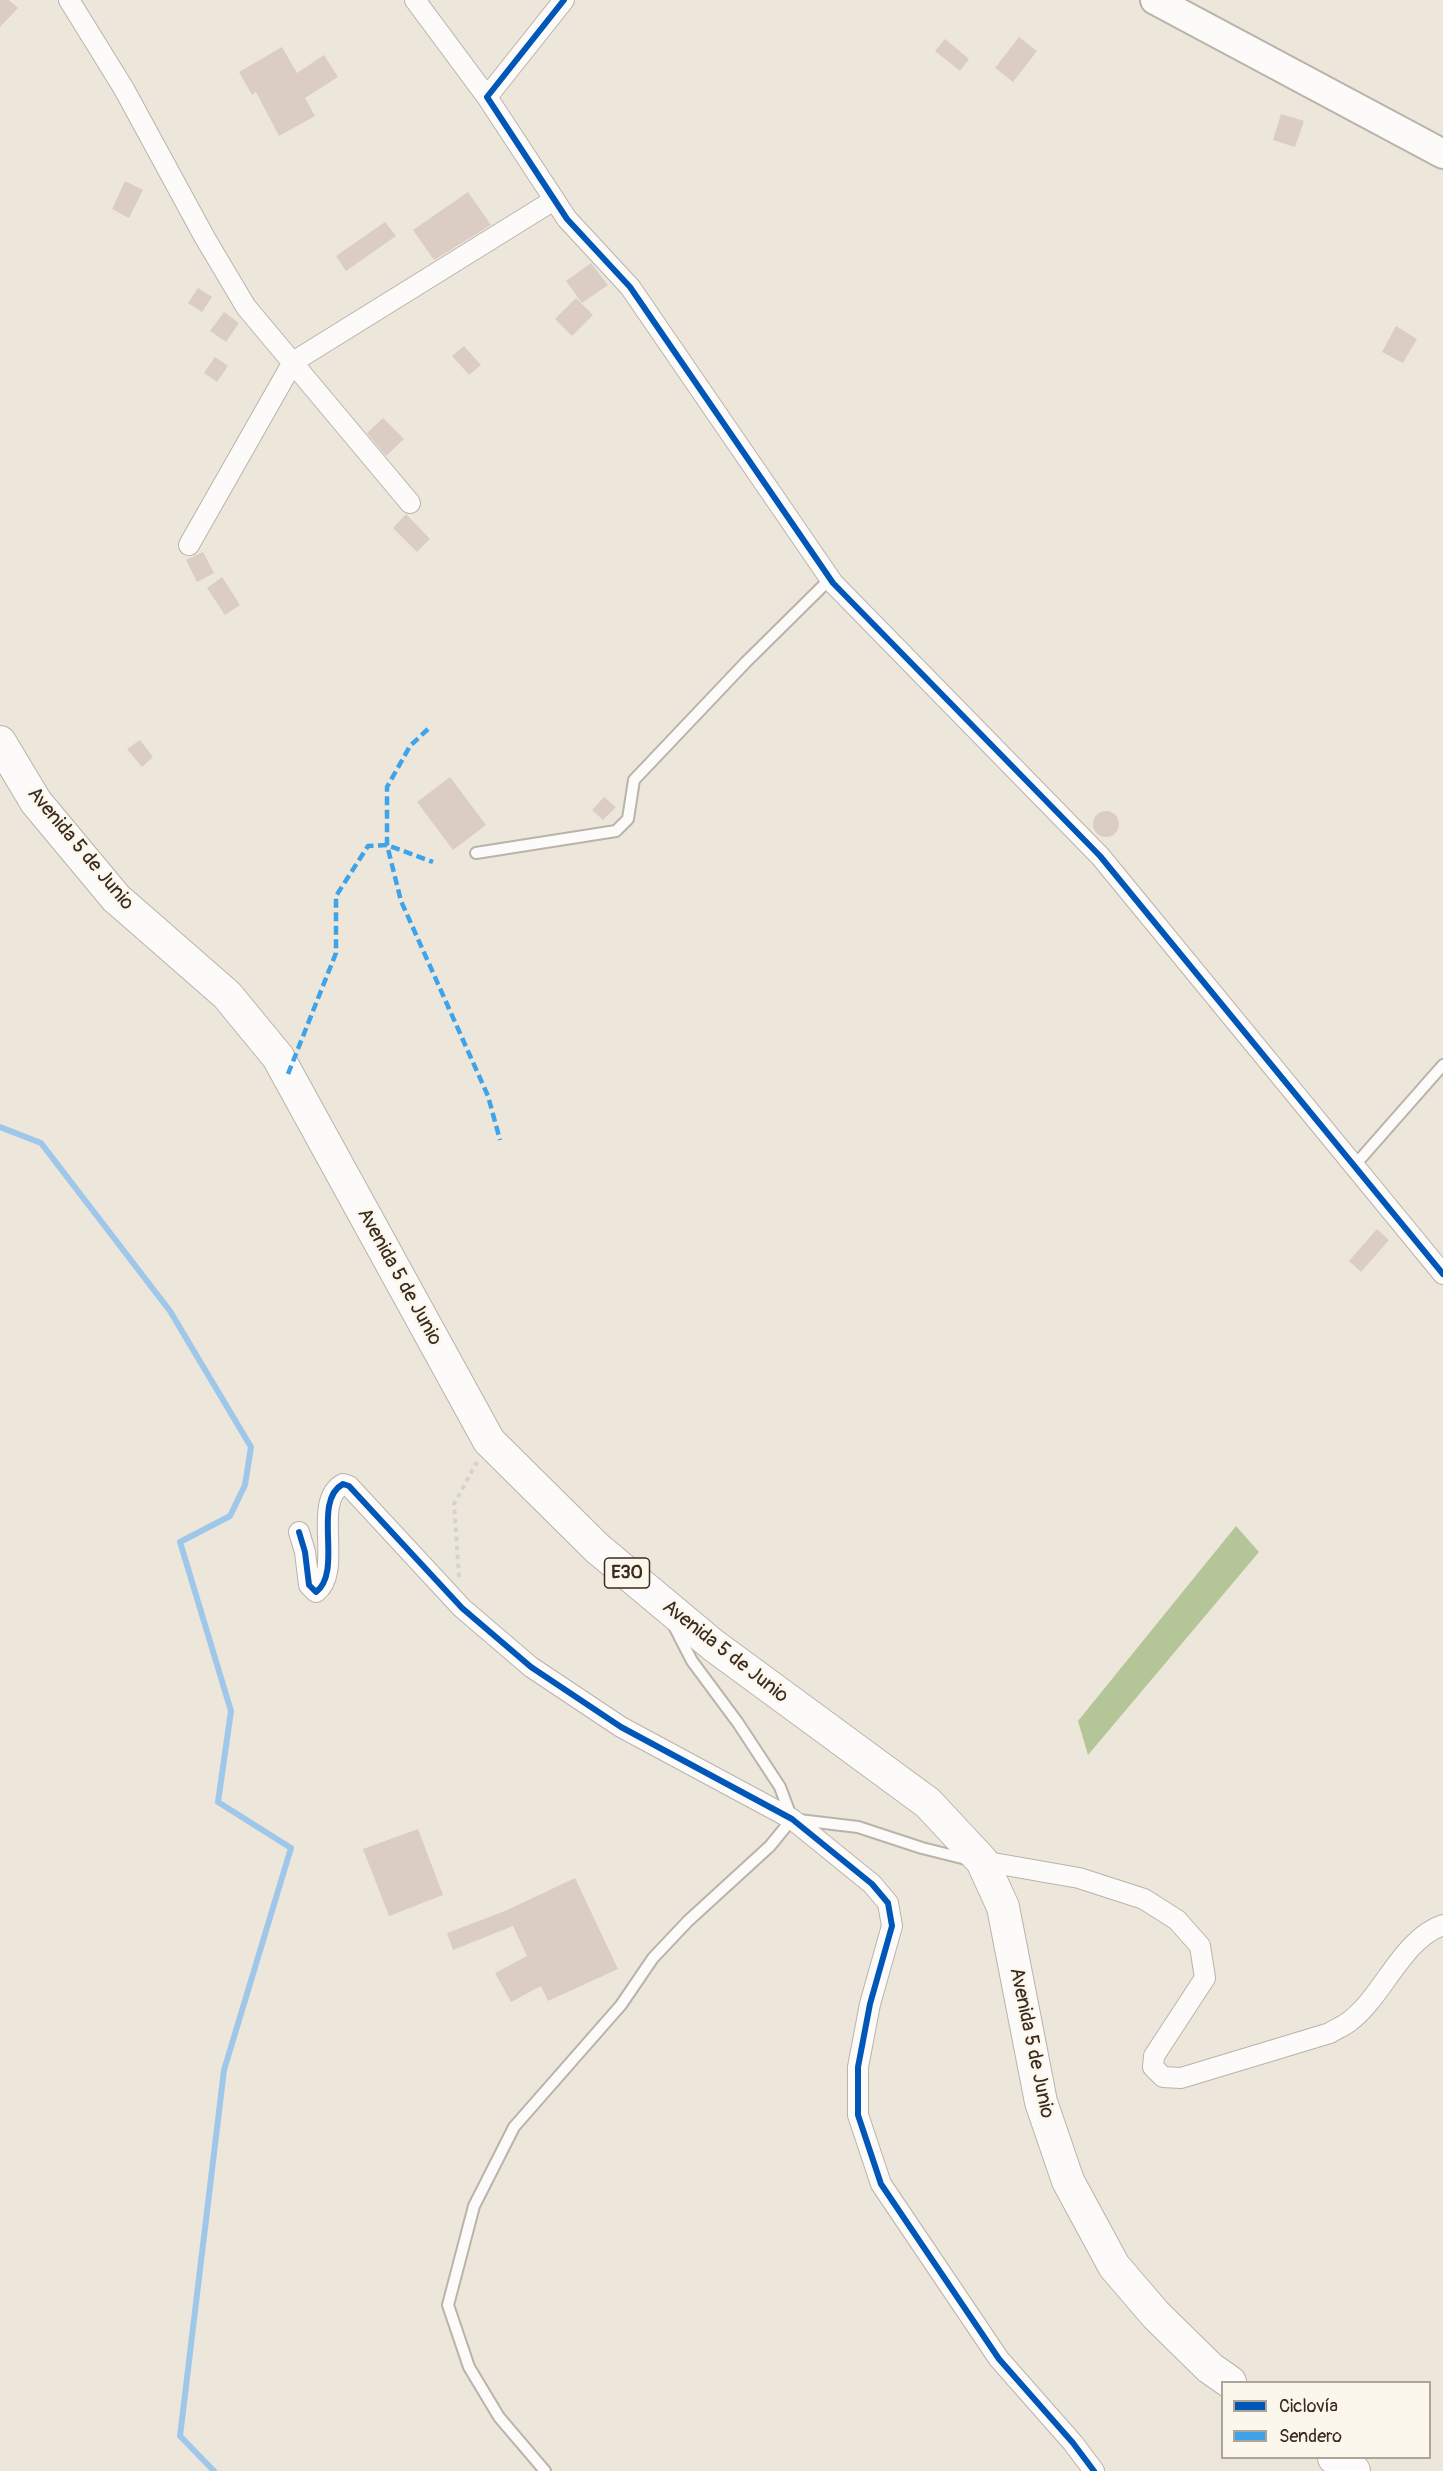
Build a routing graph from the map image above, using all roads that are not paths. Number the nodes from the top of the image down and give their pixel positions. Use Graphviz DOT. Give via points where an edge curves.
graph roads {
  1 [pos="69,0"];
  2 [pos="415,0"];
  3 [pos="564,0"];
  4 [pos="1155,0"];
  5 [pos="487,97"];
  6 [pos="1443,154"];
  7 [pos="554,200"];
  8 [pos="293,362"];
  9 [pos="410,503"];
  10 [pos="189,544"];
  11 [pos="830,579"];
  12 [pos="0,742"];
  13 [pos="476,853"];
  14 [pos="1443,1065"];
  15 [pos="1354,1166"];
  16 [pos="1443,1274"];
  17 [pos="299,1532"];
  18 [pos="664,1604"];
  19 [pos="792,1819"];
  20 [pos="982,1861"];
  21 [pos="1443,1924"];
  22 [pos="1229,2381"];
  23 [pos="1337,2459"];
  24 [pos="545,2471"];
  25 [pos="1094,2471"];
  26 [pos="1354,2471"];
  1 -- 8 [label="street" via="124,89 246,307"];
  2 -- 5 [label="street"];
  3 -- 5 [label="street"];
  4 -- 6 [label="street"];
  5 -- 7 [label="street"];
  7 -- 8 [label="street"];
  7 -- 11 [label="street" via="630,287"];
  8 -- 9 [label="street"];
  8 -- 10 [label="street"];
  11 -- 13 [label="lane" via="634,780 628,819 616,831"];
  11 -- 15 [label="street" via="1100,856"];
  12 -- 18 [label="main road, Avenida 5 de Junio / E30" via="36,802 116,898 227,995 278,1057 489,1440 597,1548"];
  14 -- 15 [label="lane"];
  15 -- 16 [label="street"];
  17 -- 19 [label="street" via="309,1585 316,1592 328,1569 327,1523 333,1492 342,1484 349,1486 462,1608 531,1667 621,1727"];
  18 -- 19 [label="lane" via="692,1661 780,1787"];
  18 -- 20 [label="main road, Avenida 5 de Junio / E30" via="811,1719 928,1803"];
  19 -- 20 [label="lane" via="858,1827 962,1859"];
  19 -- 24 [label="lane" via="770,1846 653,1958 621,2005 514,2127 474,2206 448,2305 469,2367 500,2417"];
  19 -- 25 [label="street" via="872,1884 888,1903 892,1926 870,2004 858,2067 858,2115 881,2184 999,2359"];
  20 -- 21 [label="street" via="1079,1878 1144,1899 1177,1920 1200,1946 1205,1978 1154,2056 1153,2067 1163,2078 1181,2079 1330,2033 1350,2022 1368,2004 1422,1935"];
  20 -- 22 [label="main road, Avenida 5 de Junio / E30" via="1003,1907 1041,2102 1068,2181 1114,2266 1156,2315"];
  23 -- 26 [label="main road"];
}
